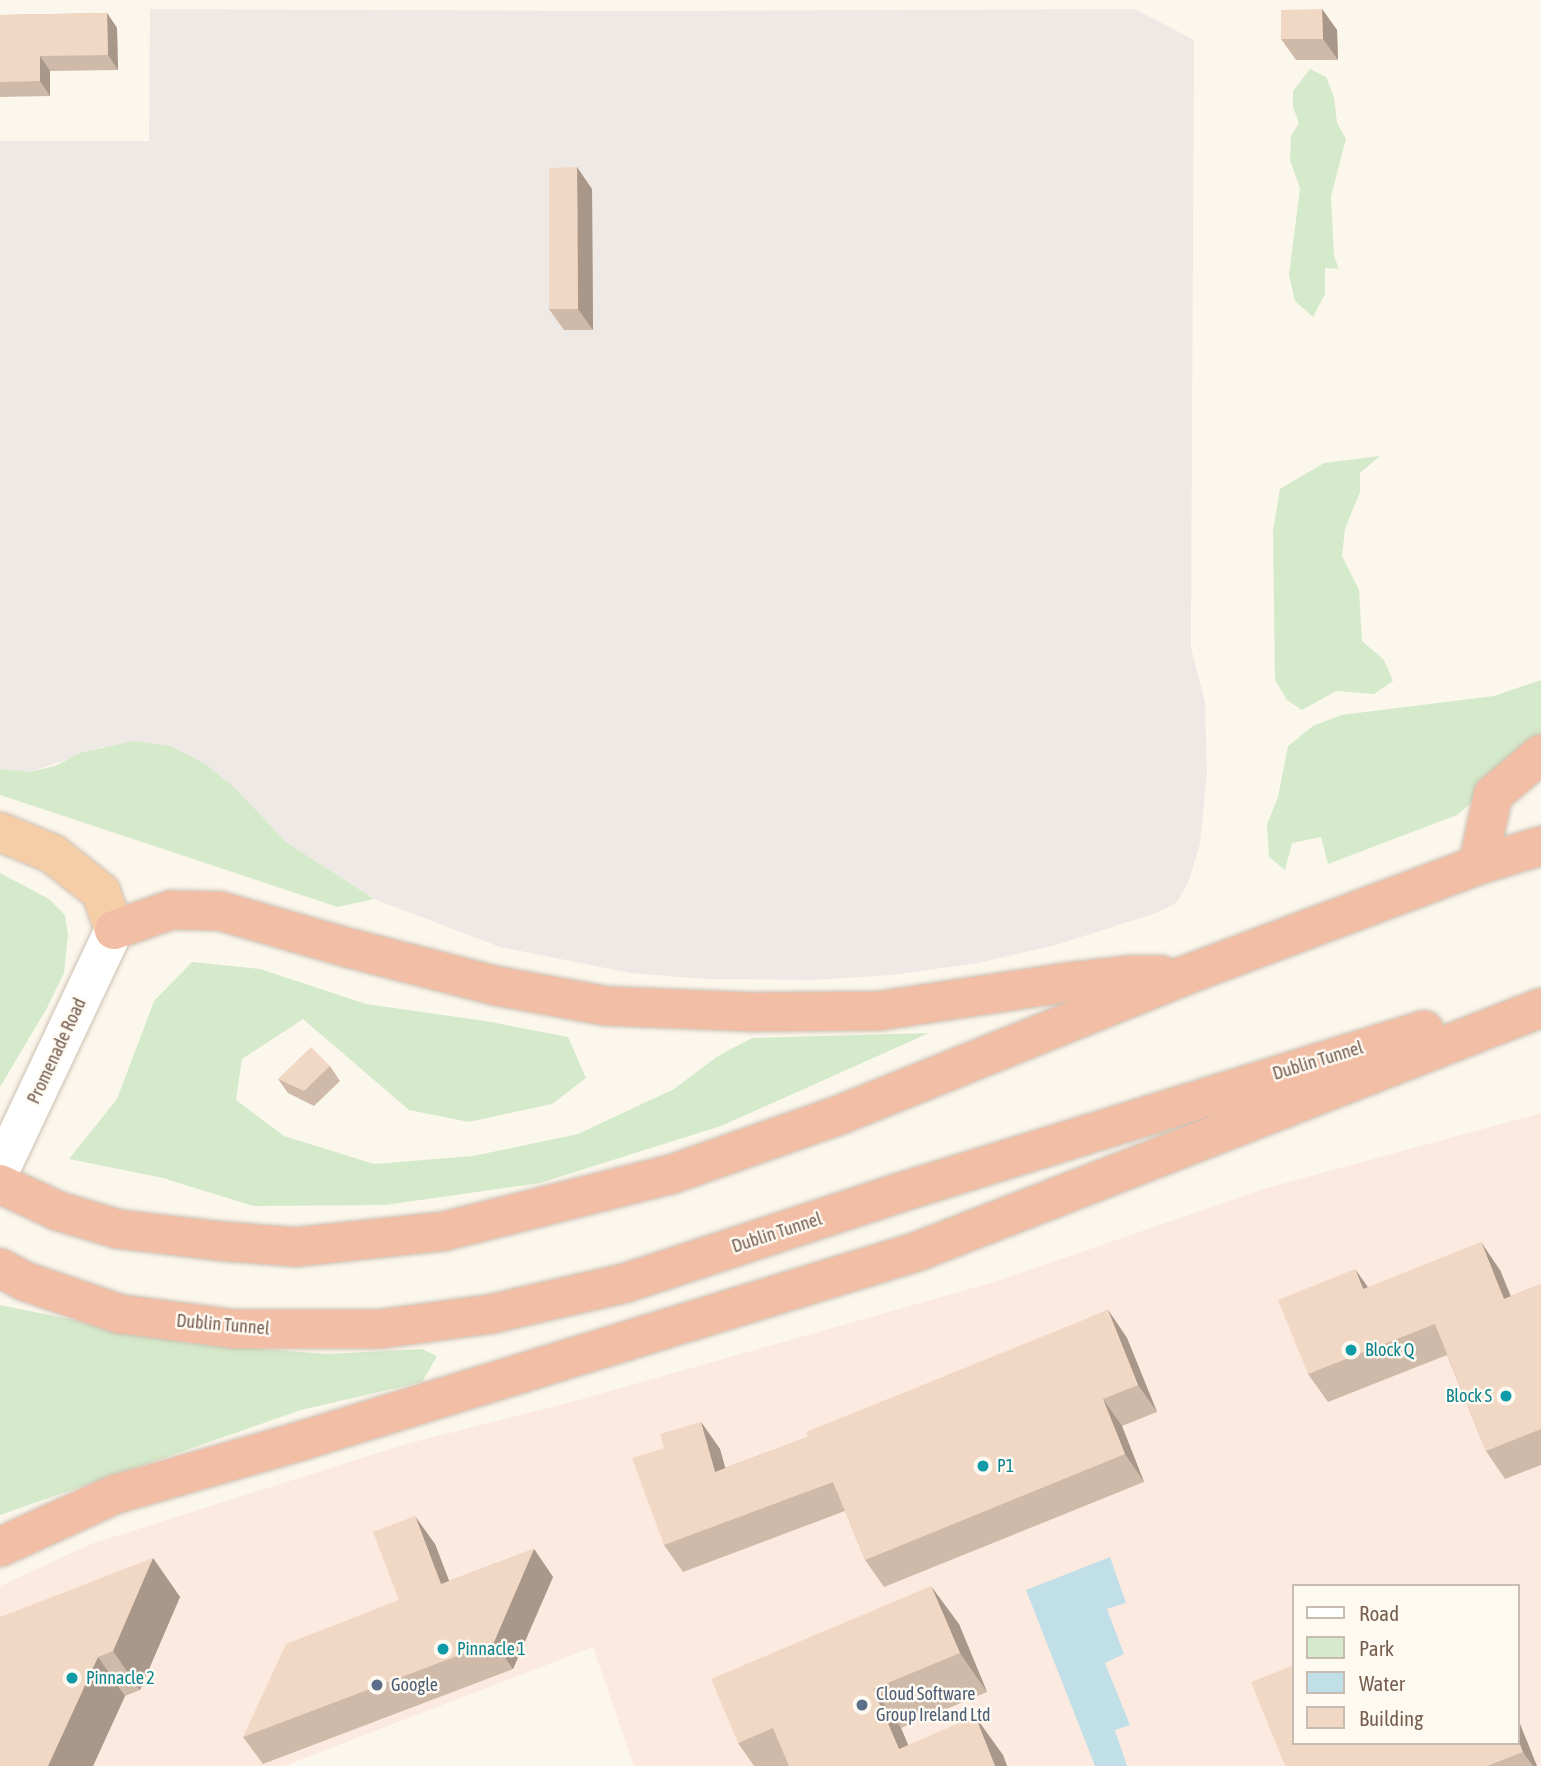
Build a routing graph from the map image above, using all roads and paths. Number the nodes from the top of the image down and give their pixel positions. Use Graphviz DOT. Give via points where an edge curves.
graph roads {
  1 [pos="1541,754"];
  2 [pos="0,832"];
  3 [pos="1541,846"];
  4 [pos="1478,865"];
  5 [pos="114,930"];
  6 [pos="1183,976"];
  7 [pos="1541,997"];
  8 [pos="1541,1008"];
  9 [pos="0,1171"];
  10 [pos="0,1184"];
  11 [pos="12,1275"];
  12 [pos="0,1548"];
  1 -- 4 [label="highway" via="1493,795"];
  2 -- 5 [label="highway" via="53,854 101,892"];
  3 -- 4 [label="highway"];
  4 -- 6 [label="highway"];
  5 -- 6 [label="highway" via="171,910 220,911 497,986 606,1006 877,1011 1130,975"];
  5 -- 9 [label="street, Promenade Road"];
  6 -- 10 [label="highway" via="842,1114 672,1174 445,1231 296,1247 118,1229 58,1212"];
  7 -- 11 [label="highway, Dublin Tunnel" via="1335,1055 625,1283 491,1314 380,1329 234,1329 120,1314"];
  8 -- 12 [label="highway" via="916,1252 116,1494"];
}
